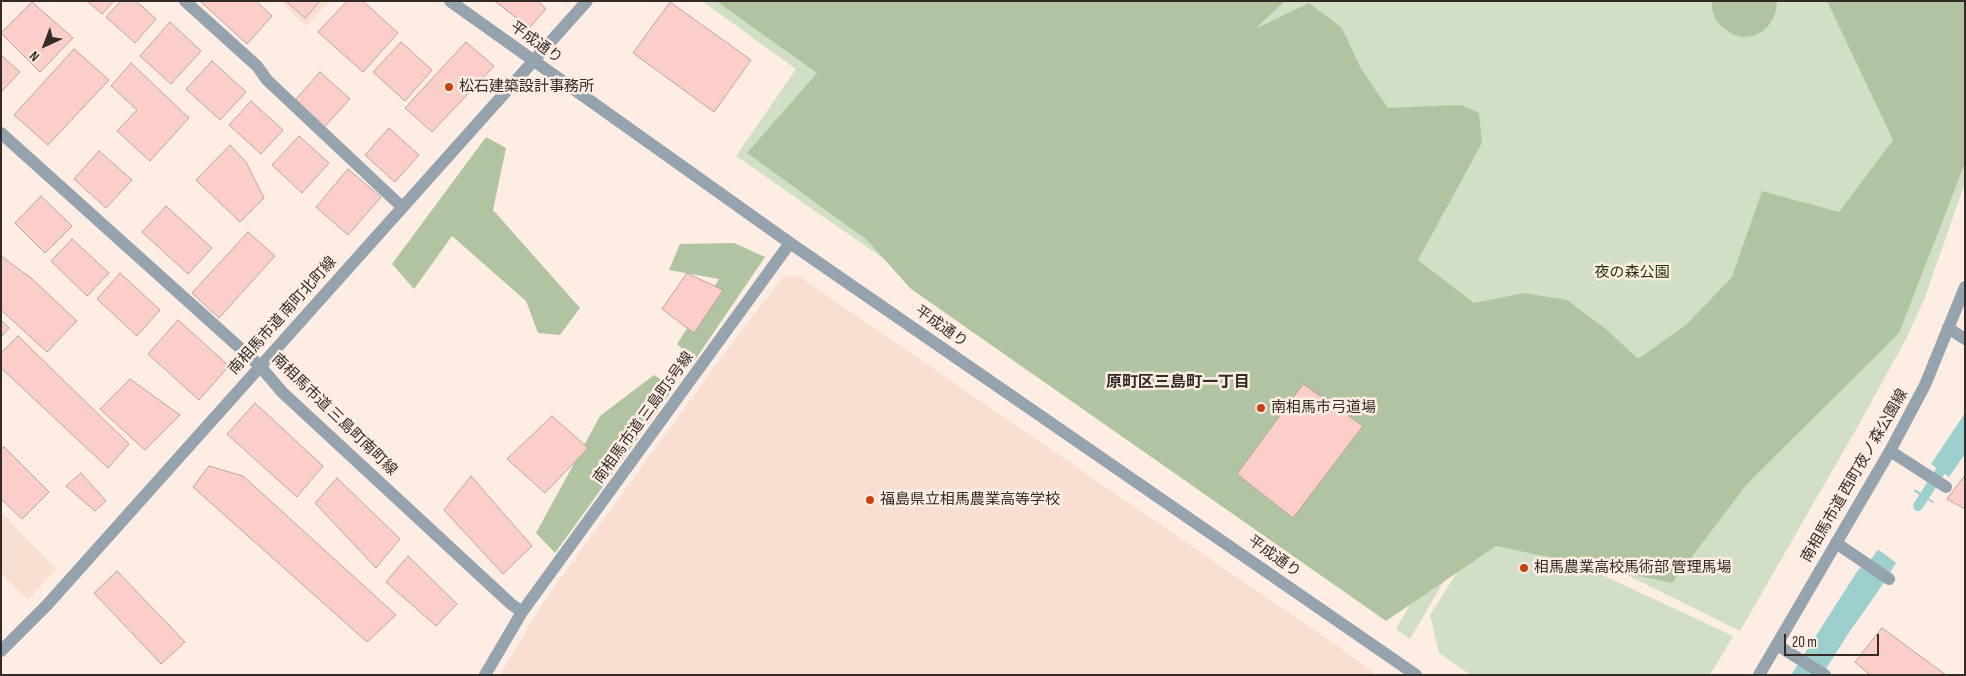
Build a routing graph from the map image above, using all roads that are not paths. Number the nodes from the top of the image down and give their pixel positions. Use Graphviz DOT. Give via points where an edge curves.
graph roads {
  1 [pos="185,1"];
  2 [pos="450,1"];
  3 [pos="587,1"];
  4 [pos="533,61"];
  5 [pos="1,133"];
  6 [pos="402,207"];
  7 [pos="790,243"];
  8 [pos="1965,287"];
  9 [pos="1948,328"];
  10 [pos="1965,339"];
  11 [pos="260,366"];
  12 [pos="1890,451"];
  13 [pos="1946,487"];
  14 [pos="1836,543"];
  15 [pos="1889,580"];
  16 [pos="522,612"];
  17 [pos="1777,645"];
  18 [pos="1,651"];
  19 [pos="485,675"];
  20 [pos="1416,675"];
  21 [pos="1759,675"];
  22 [pos="1825,675"];
  1 -- 6 [label="street"];
  2 -- 4 [label="street, 平成通り"];
  3 -- 4 [label="street, 南相馬市道 南町北町線"];
  4 -- 6 [label="street, 南相馬市道 南町北町線"];
  4 -- 7 [label="street, 平成通り"];
  5 -- 11 [label="street, 南相馬市道 三島町南町線"];
  6 -- 11 [label="street, 南相馬市道 南町北町線"];
  7 -- 16 [label="street, 南相馬市道 三島町5号線"];
  7 -- 20 [label="street, 平成通り"];
  8 -- 9 [label="street, 南相馬市道 西町夜ノ森公園線"];
  9 -- 10 [label="street"];
  9 -- 12 [label="street, 南相馬市道 西町夜ノ森公園線" via="1925,385"];
  11 -- 16 [label="street, 南相馬市道 三島町南町線" via="289,398"];
  11 -- 18 [label="street, 南相馬市道 南町北町線" via="47,605"];
  12 -- 13 [label="street"];
  12 -- 14 [label="street, 南相馬市道 西町夜ノ森公園線"];
  14 -- 15 [label="street"];
  14 -- 17 [label="street, 南相馬市道 西町夜ノ森公園線"];
  16 -- 19 [label="street"];
  17 -- 21 [label="street, 南相馬市道 西町夜ノ森公園線"];
  17 -- 22 [label="street"];
}
